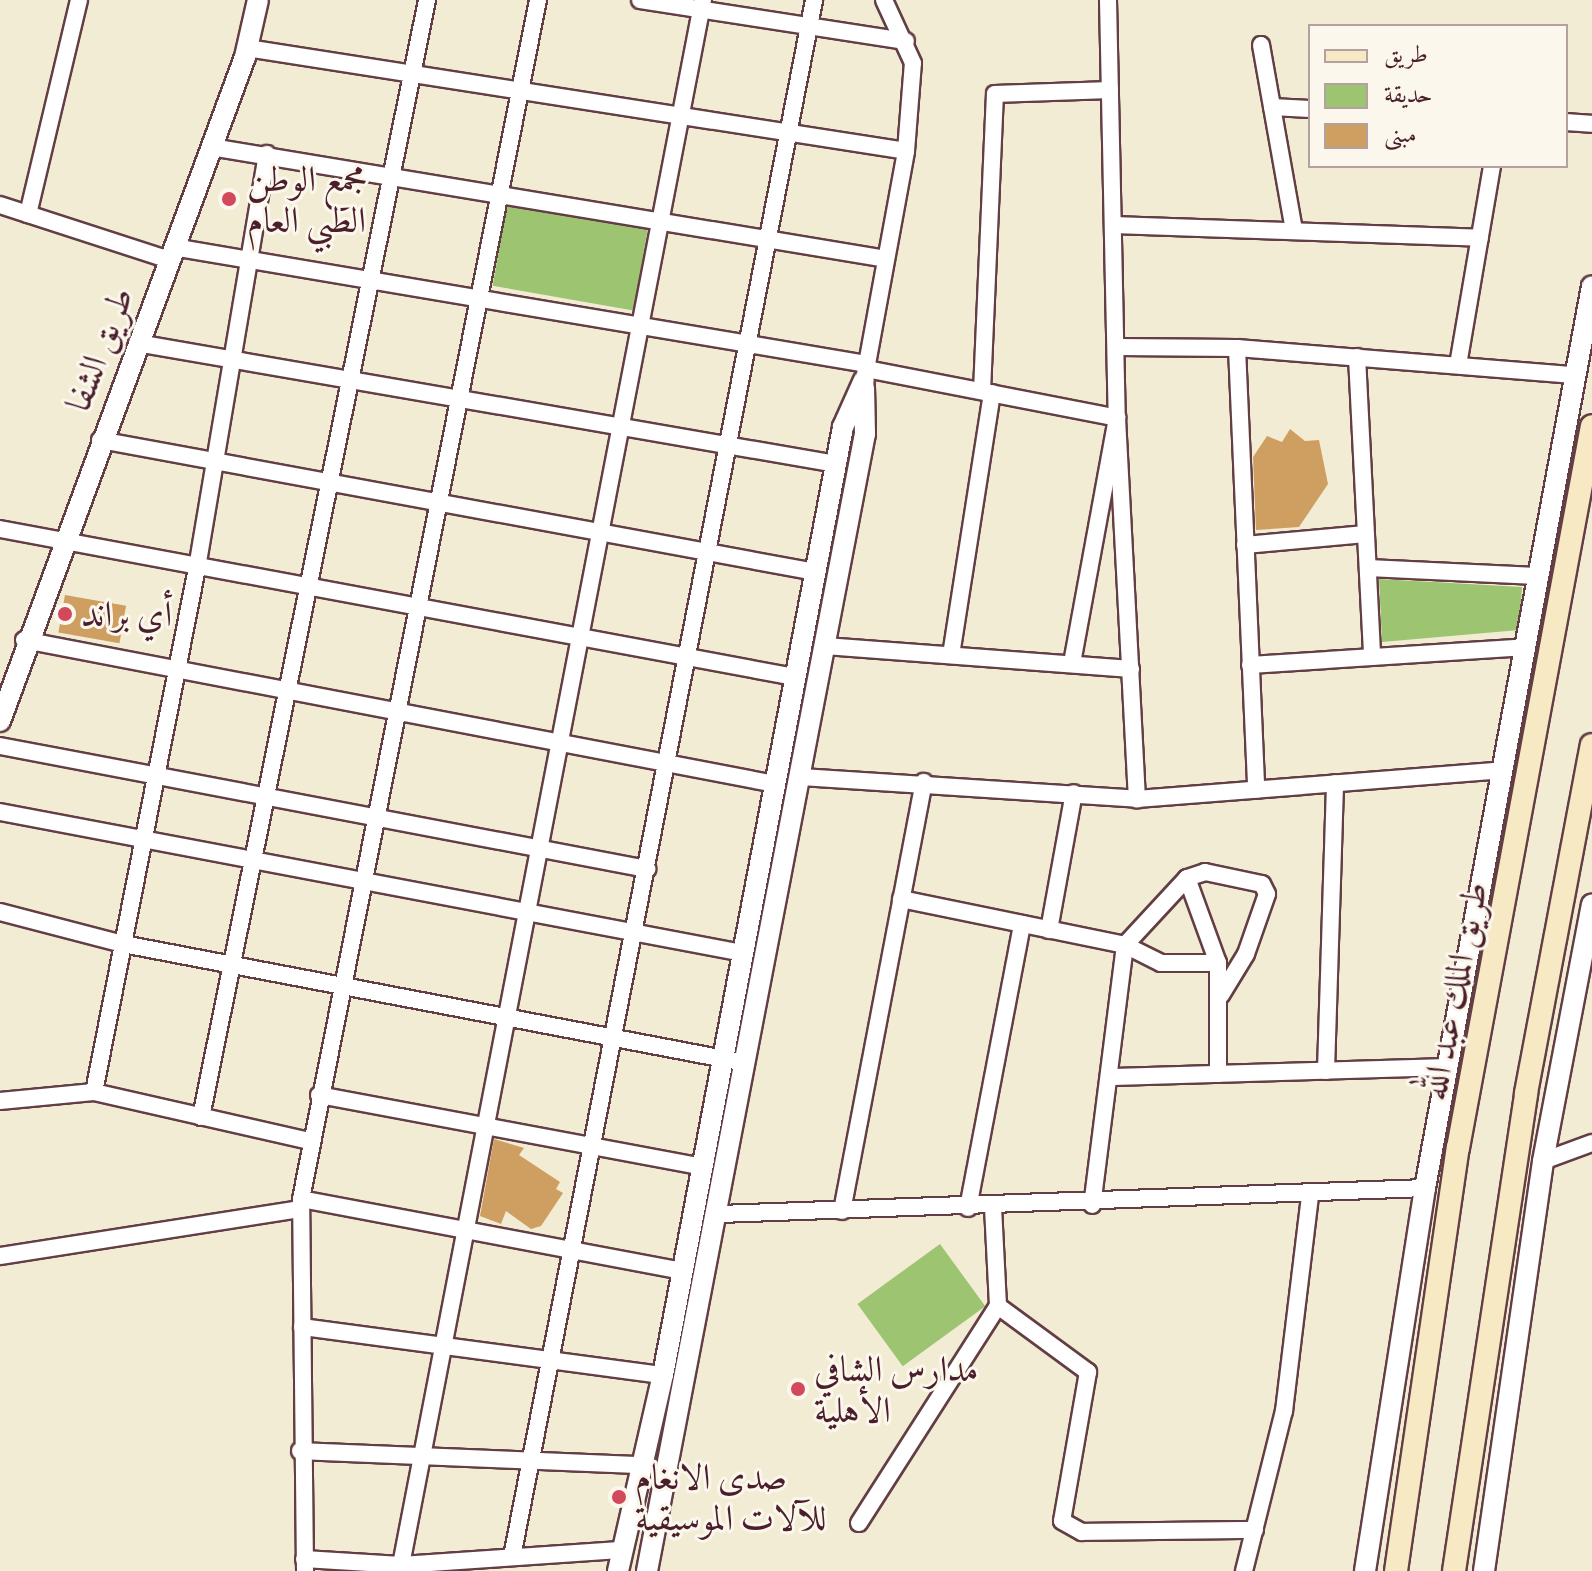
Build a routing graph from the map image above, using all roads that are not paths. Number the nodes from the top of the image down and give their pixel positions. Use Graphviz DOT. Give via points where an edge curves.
graph roads {
  1 [pos="79,0"];
  2 [pos="258,0"];
  3 [pos="427,0"];
  4 [pos="538,0"];
  5 [pos="640,0"];
  6 [pos="814,0"];
  7 [pos="884,0"];
  8 [pos="1108,0"];
  9 [pos="702,5"];
  10 [pos="809,26"];
  11 [pos="906,41"];
  12 [pos="1261,45"];
  13 [pos="247,48"];
  14 [pos="413,72"];
  15 [pos="520,88"];
  16 [pos="1110,90"];
  17 [pos="1272,107"];
  18 [pos="1308,109"];
  19 [pos="681,114"];
  20 [pos="1568,122"];
  21 [pos="1592,124"];
  22 [pos="789,131"];
  23 [pos="211,147"];
  24 [pos="906,151"];
  25 [pos="267,154"];
  26 [pos="1492,168"];
  27 [pos="392,175"];
  28 [pos="499,193"];
  29 [pos="0,205"];
  30 [pos="28,214"];
  31 [pos="660,221"];
  32 [pos="1114,225"];
  33 [pos="1294,231"];
  34 [pos="1480,238"];
  35 [pos="768,239"];
  36 [pos="171,254"];
  37 [pos="886,259"];
  38 [pos="249,260"];
  39 [pos="371,280"];
  40 [pos="1592,286"];
  41 [pos="477,298"];
  42 [pos="640,326"];
  43 [pos="1587,336"];
  44 [pos="137,343"];
  45 [pos="748,344"];
  46 [pos="1118,347"];
  47 [pos="1237,348"];
  48 [pos="1357,357"];
  49 [pos="232,360"];
  50 [pos="1458,365"];
  51 [pos="866,371"];
  52 [pos="1574,375"];
  53 [pos="350,380"];
  54 [pos="987,392"];
  55 [pos="457,399"];
  56 [pos="1117,418"];
  57 [pos="1592,426"];
  58 [pos="621,427"];
  59 [pos="100,440"];
  60 [pos="728,445"];
  61 [pos="215,461"];
  62 [pos="836,464"];
  63 [pos="329,487"];
  64 [pos="436,505"];
  65 [pos="0,529"];
  66 [pos="599,533"];
  67 [pos="1366,534"];
  68 [pos="62,541"];
  69 [pos="1245,545"];
  70 [pos="708,552"];
  71 [pos="197,568"];
  72 [pos="1368,568"];
  73 [pos="815,572"];
  74 [pos="1537,576"];
  75 [pos="308,588"];
  76 [pos="415,608"];
  77 [pos="580,638"];
  78 [pos="24,640"];
  79 [pos="825,646"];
  80 [pos="1526,647"];
  81 [pos="951,655"];
  82 [pos="688,657"];
  83 [pos="1372,657"];
  84 [pos="1072,664"];
  85 [pos="1250,665"];
  86 [pos="177,669"];
  87 [pos="1131,669"];
  88 [pos="795,677"];
  89 [pos="288,691"];
  90 [pos="395,711"];
  91 [pos="0,721"];
  92 [pos="560,743"];
  93 [pos="1592,745"];
  94 [pos="0,746"];
  95 [pos="667,763"];
  96 [pos="1504,770"];
  97 [pos="156,776"];
  98 [pos="801,777"];
  99 [pos="924,782"];
  100 [pos="1335,783"];
  101 [pos="775,784"];
  102 [pos="1256,790"];
  103 [pos="1074,793"];
  104 [pos="1499,795"];
  105 [pos="266,797"];
  106 [pos="1137,799"];
  107 [pos="0,812"];
  108 [pos="374,817"];
  109 [pos="144,839"];
  110 [pos="540,848"];
  111 [pos="1517,851"];
  112 [pos="253,860"];
  113 [pos="647,869"];
  114 [pos="1187,878"];
  115 [pos="361,881"];
  116 [pos="901,899"];
  117 [pos="1592,905"];
  118 [pos="0,912"];
  119 [pos="528,912"];
  120 [pos="1022,924"];
  121 [pos="1049,930"];
  122 [pos="635,933"];
  123 [pos="123,944"];
  124 [pos="1125,945"];
  125 [pos="743,953"];
  126 [pos="1218,963"];
  127 [pos="232,965"];
  128 [pos="340,986"];
  129 [pos="1221,995"];
  130 [pos="507,1018"];
  131 [pos="615,1038"];
  132 [pos="723,1059"];
  133 [pos="748,1063"];
  134 [pos="1448,1067"];
  135 [pos="1326,1071"];
  136 [pos="1218,1074"];
  137 [pos="1113,1077"];
  138 [pos="94,1092"];
  139 [pos="319,1095"];
  140 [pos="0,1101"];
  141 [pos="201,1117"];
  142 [pos="487,1126"];
  143 [pos="310,1141"];
  144 [pos="1592,1143"];
  145 [pos="594,1146"];
  146 [pos="1543,1161"];
  147 [pos="702,1167"];
  148 [pos="1425,1188"];
  149 [pos="1310,1196"];
  150 [pos="300,1204"];
  151 [pos="1092,1205"];
  152 [pos="993,1207"];
  153 [pos="968,1208"];
  154 [pos="842,1211"];
  155 [pos="720,1214"];
  156 [pos="467,1231"];
  157 [pos="573,1251"];
  158 [pos="0,1256"];
  159 [pos="683,1271"];
  160 [pos="998,1306"];
  161 [pos="302,1327"];
  162 [pos="444,1346"];
  163 [pos="552,1360"];
  164 [pos="663,1375"];
  165 [pos="300,1451"];
  166 [pos="418,1456"];
  167 [pos="528,1460"];
  168 [pos="641,1465"];
  169 [pos="859,1523"];
  170 [pos="1255,1530"];
  171 [pos="623,1550"];
  172 [pos="512,1557"];
  173 [pos="304,1565"];
  174 [pos="401,1565"];
  175 [pos="618,1571"];
  176 [pos="647,1571"];
  177 [pos="1244,1571"];
  178 [pos="1365,1571"];
  179 [pos="1396,1571"];
  180 [pos="1454,1571"];
  181 [pos="1484,1571"];
  1 -- 30 [label="street"];
  2 -- 13 [label="street, طريق الشفا"];
  3 -- 14 [label="street"];
  4 -- 15 [label="street"];
  5 -- 9 [label="street"];
  6 -- 10 [label="street"];
  7 -- 11 [label="street"];
  8 -- 16 [label="street"];
  9 -- 10 [label="street"];
  9 -- 19 [label="street"];
  10 -- 11 [label="street"];
  10 -- 22 [label="street"];
  11 -- 24 [label="street" via="913,63"];
  12 -- 17 [label="street"];
  13 -- 14 [label="street"];
  13 -- 23 [label="street, طريق الشفا"];
  14 -- 15 [label="street"];
  14 -- 27 [label="street"];
  15 -- 19 [label="street"];
  15 -- 28 [label="street"];
  16 -- 32 [label="street"];
  16 -- 54 [label="street" via="995,94"];
  17 -- 18 [label="street"];
  17 -- 33 [label="street"];
  19 -- 22 [label="street"];
  19 -- 31 [label="street"];
  20 -- 21 [label="street"];
  22 -- 24 [label="street"];
  22 -- 35 [label="street"];
  23 -- 25 [label="street"];
  23 -- 36 [label="street, طريق الشفا"];
  24 -- 37 [label="street"];
  25 -- 27 [label="street"];
  25 -- 38 [label="street"];
  26 -- 34 [label="street"];
  27 -- 28 [label="street"];
  27 -- 39 [label="street"];
  28 -- 31 [label="street"];
  28 -- 41 [label="street"];
  29 -- 30 [label="street"];
  30 -- 36 [label="street"];
  31 -- 35 [label="street"];
  31 -- 42 [label="street"];
  32 -- 33 [label="street"];
  32 -- 46 [label="street"];
  33 -- 34 [label="street"];
  34 -- 50 [label="street"];
  35 -- 37 [label="street"];
  35 -- 45 [label="street"];
  36 -- 38 [label="street"];
  36 -- 44 [label="street, طريق الشفا"];
  37 -- 51 [label="street"];
  38 -- 39 [label="street"];
  38 -- 49 [label="street"];
  39 -- 41 [label="street"];
  39 -- 53 [label="street"];
  40 -- 43 [label="street"];
  41 -- 42 [label="street"];
  41 -- 55 [label="street"];
  42 -- 45 [label="street"];
  42 -- 58 [label="street"];
  43 -- 52 [label="street"];
  44 -- 49 [label="street"];
  44 -- 59 [label="street, طريق الشفا"];
  45 -- 51 [label="street"];
  45 -- 60 [label="street"];
  46 -- 47 [label="street"];
  46 -- 56 [label="street"];
  47 -- 48 [label="street"];
  47 -- 69 [label="street"];
  48 -- 50 [label="street"];
  48 -- 67 [label="street"];
  49 -- 53 [label="street"];
  49 -- 61 [label="street"];
  50 -- 52 [label="street"];
  51 -- 54 [label="street"];
  51 -- 62 [label="street"];
  51 -- 79 [label="street" via="865,434"];
  52 -- 74 [label="street"];
  53 -- 55 [label="street"];
  53 -- 63 [label="street"];
  54 -- 56 [label="street"];
  54 -- 81 [label="street"];
  55 -- 58 [label="street"];
  55 -- 64 [label="street"];
  56 -- 84 [label="street"];
  56 -- 87 [label="street"];
  57 -- 111 [label="main road, طريق الملك عبد الله"];
  58 -- 60 [label="street"];
  58 -- 66 [label="street"];
  59 -- 61 [label="street"];
  59 -- 68 [label="street, طريق الشفا"];
  60 -- 62 [label="street"];
  60 -- 70 [label="street"];
  61 -- 63 [label="street"];
  61 -- 71 [label="street"];
  62 -- 73 [label="street"];
  63 -- 64 [label="street"];
  63 -- 75 [label="street"];
  64 -- 66 [label="street"];
  64 -- 76 [label="street"];
  65 -- 68 [label="street"];
  66 -- 70 [label="street"];
  66 -- 77 [label="street"];
  67 -- 69 [label="street"];
  67 -- 72 [label="street"];
  68 -- 71 [label="street"];
  68 -- 78 [label="street, طريق الشفا"];
  69 -- 85 [label="street"];
  70 -- 73 [label="street"];
  70 -- 82 [label="street"];
  71 -- 75 [label="street"];
  71 -- 86 [label="street"];
  72 -- 74 [label="street"];
  72 -- 83 [label="street"];
  73 -- 88 [label="street"];
  74 -- 80 [label="street"];
  75 -- 76 [label="street"];
  75 -- 89 [label="street"];
  76 -- 77 [label="street"];
  76 -- 90 [label="street"];
  77 -- 82 [label="street"];
  77 -- 92 [label="street"];
  78 -- 86 [label="street"];
  78 -- 91 [label="street, طريق الشفا"];
  79 -- 81 [label="street"];
  79 -- 98 [label="street"];
  80 -- 83 [label="street"];
  80 -- 96 [label="street"];
  81 -- 84 [label="street"];
  82 -- 88 [label="street"];
  82 -- 95 [label="street"];
  83 -- 85 [label="street"];
  84 -- 87 [label="street"];
  85 -- 102 [label="street"];
  86 -- 89 [label="street"];
  86 -- 97 [label="street"];
  87 -- 106 [label="street"];
  88 -- 101 [label="street"];
  89 -- 90 [label="street"];
  89 -- 105 [label="street"];
  90 -- 92 [label="street"];
  90 -- 108 [label="street"];
  92 -- 95 [label="street"];
  92 -- 110 [label="street"];
  93 -- 180 [label="main road" via="1526,1093"];
  94 -- 97 [label="street"];
  95 -- 101 [label="street"];
  95 -- 113 [label="street"];
  96 -- 100 [label="street"];
  96 -- 104 [label="street"];
  97 -- 105 [label="street"];
  97 -- 109 [label="street"];
  98 -- 99 [label="street"];
  98 -- 133 [label="street"];
  99 -- 103 [label="street"];
  99 -- 116 [label="street"];
  100 -- 102 [label="street"];
  100 -- 135 [label="street"];
  101 -- 125 [label="street"];
  102 -- 106 [label="street"];
  103 -- 106 [label="street"];
  103 -- 121 [label="street"];
  104 -- 111 [label="street"];
  104 -- 134 [label="street"];
  105 -- 108 [label="street"];
  105 -- 112 [label="street"];
  107 -- 109 [label="street"];
  108 -- 110 [label="street"];
  108 -- 115 [label="street"];
  109 -- 112 [label="street"];
  109 -- 123 [label="street"];
  110 -- 113 [label="street"];
  110 -- 119 [label="street"];
  111 -- 179 [label="main road, طريق الملك عبد الله" via="1448,1209"];
  112 -- 115 [label="street"];
  112 -- 127 [label="street"];
  113 -- 122 [label="street"];
  114 -- 124 [label="street"];
  114 -- 126 [label="street"];
  114 -- 129 [label="street" via="1227,874 1266,888 1246,954"];
  115 -- 119 [label="street"];
  115 -- 128 [label="street"];
  116 -- 120 [label="street"];
  116 -- 154 [label="street"];
  117 -- 146 [label="street"];
  118 -- 123 [label="street"];
  119 -- 122 [label="street"];
  119 -- 130 [label="street"];
  120 -- 121 [label="street"];
  120 -- 153 [label="street"];
  121 -- 124 [label="street"];
  122 -- 125 [label="street"];
  122 -- 131 [label="street"];
  123 -- 127 [label="street"];
  123 -- 138 [label="street"];
  124 -- 126 [label="street" via="1161,963"];
  124 -- 137 [label="street"];
  125 -- 132 [label="street"];
  126 -- 129 [label="street"];
  127 -- 128 [label="street"];
  127 -- 141 [label="street"];
  128 -- 130 [label="street"];
  128 -- 139 [label="street"];
  129 -- 136 [label="street"];
  130 -- 131 [label="street"];
  130 -- 142 [label="street"];
  131 -- 132 [label="street"];
  131 -- 145 [label="street"];
  132 -- 133 [label="street"];
  132 -- 147 [label="street"];
  133 -- 155 [label="street"];
  134 -- 135 [label="street"];
  134 -- 148 [label="street"];
  135 -- 136 [label="street"];
  136 -- 137 [label="street"];
  137 -- 151 [label="street"];
  138 -- 140 [label="street"];
  138 -- 141 [label="street"];
  139 -- 142 [label="street"];
  139 -- 143 [label="street"];
  141 -- 143 [label="street"];
  142 -- 145 [label="street"];
  142 -- 156 [label="street"];
  143 -- 150 [label="street"];
  144 -- 146 [label="street"];
  145 -- 147 [label="street"];
  145 -- 157 [label="street"];
  146 -- 181 [label="street"];
  147 -- 159 [label="street"];
  148 -- 149 [label="street"];
  148 -- 178 [label="street"];
  149 -- 151 [label="street"];
  149 -- 170 [label="street" via="1284,1411"];
  150 -- 156 [label="street"];
  150 -- 158 [label="street"];
  150 -- 161 [label="street"];
  151 -- 152 [label="street"];
  152 -- 153 [label="street"];
  152 -- 160 [label="street"];
  153 -- 154 [label="street"];
  154 -- 155 [label="street"];
  155 -- 176 [label="street"];
  156 -- 157 [label="street"];
  156 -- 162 [label="street"];
  157 -- 159 [label="street"];
  157 -- 163 [label="street"];
  159 -- 164 [label="street"];
  160 -- 169 [label="street"];
  160 -- 170 [label="street" via="1088,1372 1061,1507 1069,1528"];
  161 -- 162 [label="street"];
  161 -- 165 [label="street"];
  162 -- 163 [label="street"];
  162 -- 166 [label="street"];
  163 -- 164 [label="street"];
  163 -- 167 [label="street"];
  164 -- 168 [label="street"];
  165 -- 166 [label="street"];
  165 -- 173 [label="street"];
  166 -- 167 [label="street"];
  166 -- 174 [label="street"];
  167 -- 168 [label="street"];
  167 -- 172 [label="street"];
  168 -- 171 [label="street"];
  170 -- 177 [label="street"];
  171 -- 172 [label="street"];
  171 -- 175 [label="street"];
  172 -- 174 [label="street"];
  173 -- 174 [label="street"];
}
